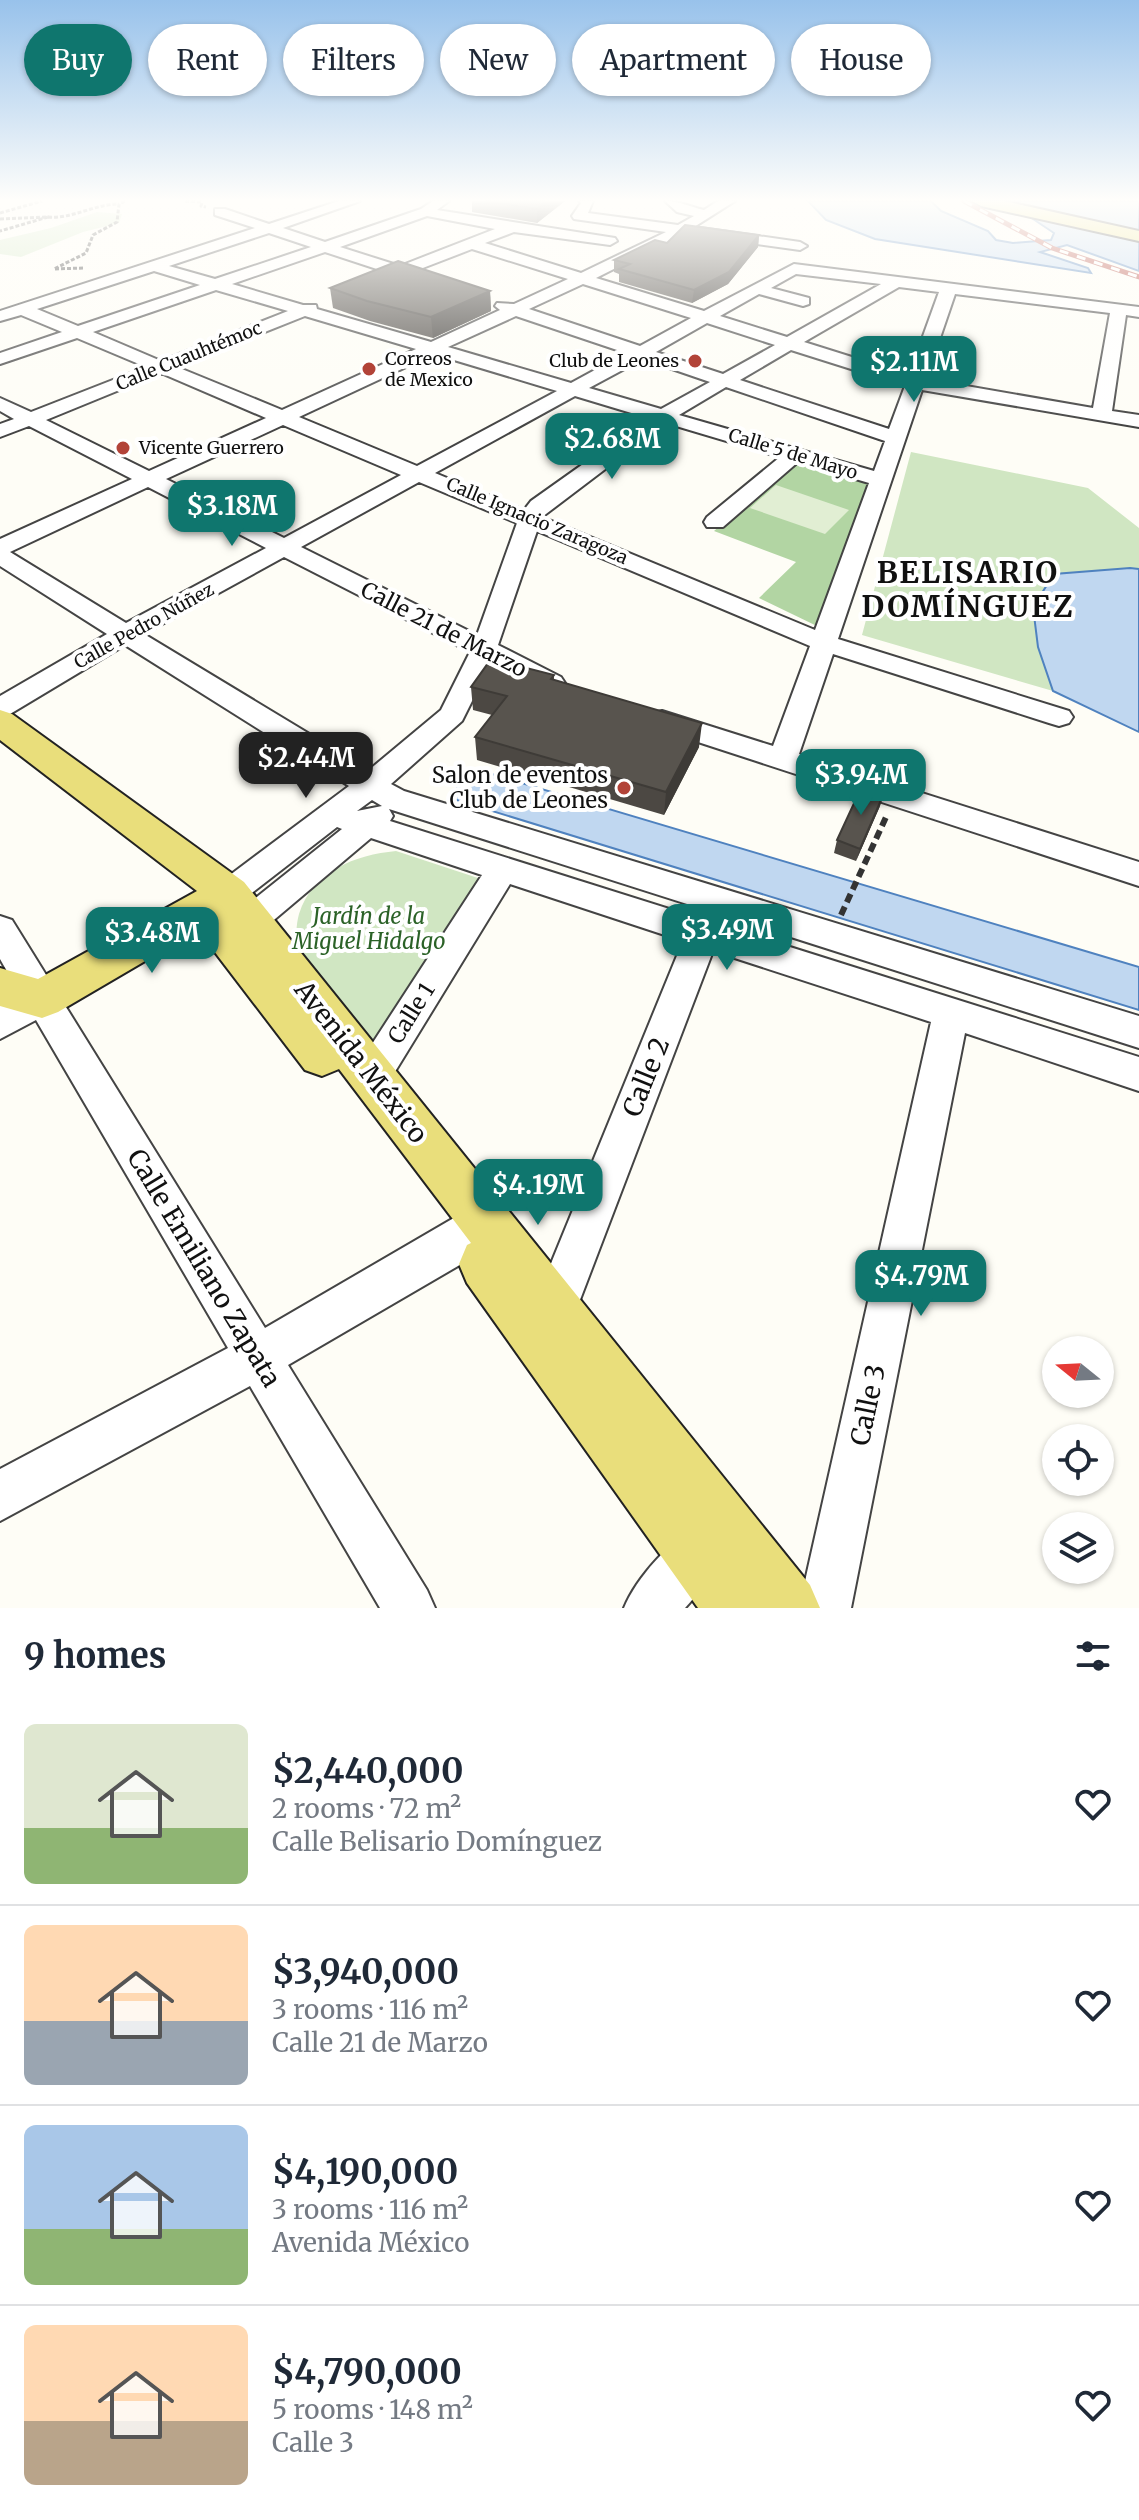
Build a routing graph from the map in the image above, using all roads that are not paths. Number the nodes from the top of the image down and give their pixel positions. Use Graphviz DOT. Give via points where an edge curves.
graph roads {
  1 [pos="122,276"];
  2 [pos="189,276"];
  3 [pos="240,276"];
  4 [pos="391,276"];
  5 [pos="413,276"];
  6 [pos="574,276"];
  7 [pos="584,276"];
  8 [pos="781,276"];
  9 [pos="855,276"];
  10 [pos="580,278"];
  11 [pos="898,281"];
  12 [pos="374,283"];
  13 [pos="217,284"];
  14 [pos="443,286"];
  15 [pos="949,287"];
  16 [pos="757,289"];
  17 [pos="333,299"];
  18 [pos="485,300"];
  19 [pos="803,301"];
  20 [pos="1119,308"];
  21 [pos="22,309"];
  22 [pos="306,310"];
  23 [pos="512,310"];
  24 [pos="1139,312"];
  25 [pos="0,316"];
  26 [pos="706,318"];
  27 [pos="78,332"];
  28 [pos="789,344"];
  29 [pos="432,347"];
  30 [pos="641,353"];
  31 [pos="0,359"];
  32 [pos="163,366"];
  33 [pos="724,381"];
  34 [pos="915,383"];
  35 [pos="574,389"];
  36 [pos="0,404"];
  37 [pos="1102,414"];
  38 [pos="283,416"];
  39 [pos="663,416"];
  40 [pos="29,419"];
  41 [pos="1139,421"];
  42 [pos="0,431"];
  43 [pos="895,438"];
  44 [pos="794,455"];
  45 [pos="421,473"];
  46 [pos="148,479"];
  47 [pos="881,480"];
  48 [pos="530,518"];
  49 [pos="715,522"];
  50 [pos="0,548"];
  51 [pos="284,548"];
  52 [pos="0,556"];
  53 [pos="125,634"];
  54 [pos="824,643"];
  55 [pos="484,650"];
  56 [pos="578,692"];
  57 [pos="0,708"];
  58 [pos="636,711"];
  59 [pos="1059,717"];
  60 [pos="0,722"];
  61 [pos="782,761"];
  62 [pos="380,793"];
  63 [pos="332,814"];
  64 [pos="370,826"];
  65 [pos="503,869"];
  66 [pos="1139,874"];
  67 [pos="228,907"];
  68 [pos="0,929"];
  69 [pos="703,934"];
  70 [pos="0,987"];
  71 [pos="42,999"];
  72 [pos="951,1013"];
  73 [pos="1100,1020"];
  74 [pos="0,1023"];
  75 [pos="1139,1032"];
  76 [pos="1089,1058"];
  77 [pos="1139,1074"];
  78 [pos="372,1076"];
  79 [pos="477,1230"];
  80 [pos="554,1310"];
  81 [pos="258,1357"];
  82 [pos="0,1496"];
  83 [pos="711,1541"];
  84 [pos="409,1608"];
  85 [pos="650,1608"];
  86 [pos="738,1608"];
  87 [pos="787,1608"];
  88 [pos="825,1608"];
  1 -- 21 [label="street"];
  2 -- 13 [label="street, Calle 5 de Mayo"];
  3 -- 13 [label="street"];
  4 -- 12 [label="street"];
  5 -- 14 [label="street"];
  6 -- 10 [label="street"];
  7 -- 10 [label="street"];
  8 -- 16 [label="street, Calle Pedro Núñez"];
  9 -- 11 [label="street, Calle Pedro Núñez"];
  10 -- 23 [label="street"];
  10 -- 26 [label="street"];
  11 -- 15 [label="street"];
  11 -- 28 [label="street"];
  13 -- 22 [label="street, Calle 5 de Mayo"];
  13 -- 27 [label="street"];
  15 -- 20 [label="street"];
  15 -- 34 [label="street"];
  16 -- 19 [label="street"];
  16 -- 26 [label="street, Calle Pedro Núñez"];
  17 -- 22 [label="street, Calle Cuauhtémoc"];
  18 -- 23 [label="street"];
  20 -- 24 [label="street"];
  20 -- 37 [label="street"];
  21 -- 25 [label="street"];
  21 -- 27 [label="street, Calle Ignacio Zaragoza"];
  22 -- 29 [label="street, Calle 5 de Mayo"];
  22 -- 32 [label="street, Calle Cuauhtémoc"];
  23 -- 29 [label="street"];
  23 -- 30 [label="street"];
  26 -- 28 [label="street"];
  26 -- 30 [label="street, Calle Pedro Núñez"];
  27 -- 31 [label="street"];
  27 -- 32 [label="street, Calle Ignacio Zaragoza"];
  28 -- 33 [label="street"];
  28 -- 34 [label="street"];
  29 -- 35 [label="street, Calle 5 de Mayo"];
  29 -- 38 [label="street"];
  30 -- 33 [label="street"];
  30 -- 35 [label="street, Calle Pedro Núñez"];
  32 -- 38 [label="street, Calle Ignacio Zaragoza"];
  32 -- 40 [label="street, Calle Cuauhtémoc"];
  33 -- 39 [label="street"];
  33 -- 43 [label="street"];
  34 -- 37 [label="street"];
  34 -- 43 [label="street"];
  35 -- 39 [label="street, Calle 5 de Mayo"];
  35 -- 45 [label="street, Calle Pedro Núñez"];
  36 -- 40 [label="street, Calle 21 de Marzo"];
  37 -- 41 [label="street"];
  38 -- 45 [label="street, Calle Ignacio Zaragoza"];
  38 -- 46 [label="street"];
  39 -- 44 [label="street, Calle 5 de Mayo"];
  39 -- 48 [label="street" via="539,506"];
  40 -- 42 [label="street, Calle Cuauhtémoc"];
  40 -- 46 [label="street, Calle 21 de Marzo"];
  43 -- 47 [label="street"];
  44 -- 47 [label="street, Calle 5 de Mayo"];
  44 -- 49 [label="street"];
  45 -- 48 [label="street, Calle Ignacio Zaragoza"];
  45 -- 51 [label="street, Calle Pedro Núñez"];
  46 -- 50 [label="street"];
  46 -- 51 [label="street, Calle 21 de Marzo"];
  47 -- 54 [label="street"];
  48 -- 54 [label="street, Calle Ignacio Zaragoza"];
  48 -- 55 [label="street"];
  51 -- 53 [label="street, Calle Pedro Núñez"];
  51 -- 55 [label="street, Calle 21 de Marzo"];
  52 -- 53 [label="street"];
  53 -- 57 [label="street, Calle Pedro Núñez"];
  53 -- 62 [label="street"];
  54 -- 59 [label="street, Calle Ignacio Zaragoza"];
  54 -- 61 [label="street"];
  55 -- 56 [label="street, Calle 21 de Marzo"];
  55 -- 62 [label="street" via="452,715 415,748"];
  58 -- 61 [label="street"];
  60 -- 67 [label="main road, Avenida México"];
  61 -- 66 [label="street"];
  62 -- 63 [label="street"];
  62 -- 64 [label="street"];
  62 -- 73 [label="street"];
  63 -- 64 [label="street"];
  63 -- 67 [label="street"];
  64 -- 65 [label="street"];
  64 -- 67 [label="street"];
  65 -- 69 [label="street"];
  65 -- 78 [label="street, Calle 1"];
  67 -- 71 [label="main road"];
  67 -- 78 [label="main road, Avenida México"];
  67 -- 79 [label="main road, Avenida México"];
  68 -- 71 [label="street, Calle Emiliano Zapata"];
  69 -- 72 [label="street"];
  69 -- 80 [label="street, Calle 2"];
  70 -- 71 [label="main road"];
  71 -- 74 [label="street"];
  71 -- 81 [label="street, Calle Emiliano Zapata"];
  72 -- 76 [label="street"];
  72 -- 88 [label="street, Calle 3"];
  73 -- 75 [label="street"];
  73 -- 76 [label="street"];
  76 -- 77 [label="street"];
  78 -- 79 [label="main road, Avenida México"];
  79 -- 80 [label="main road, Avenida México"];
  79 -- 81 [label="street"];
  79 -- 83 [label="main road, Avenida México"];
  80 -- 83 [label="main road, Avenida México"];
  81 -- 82 [label="street"];
  81 -- 84 [label="street, Calle Emiliano Zapata"];
  83 -- 85 [label="street"];
  83 -- 86 [label="main road, Avenida México"];
  83 -- 87 [label="main road, Avenida México"];
}
